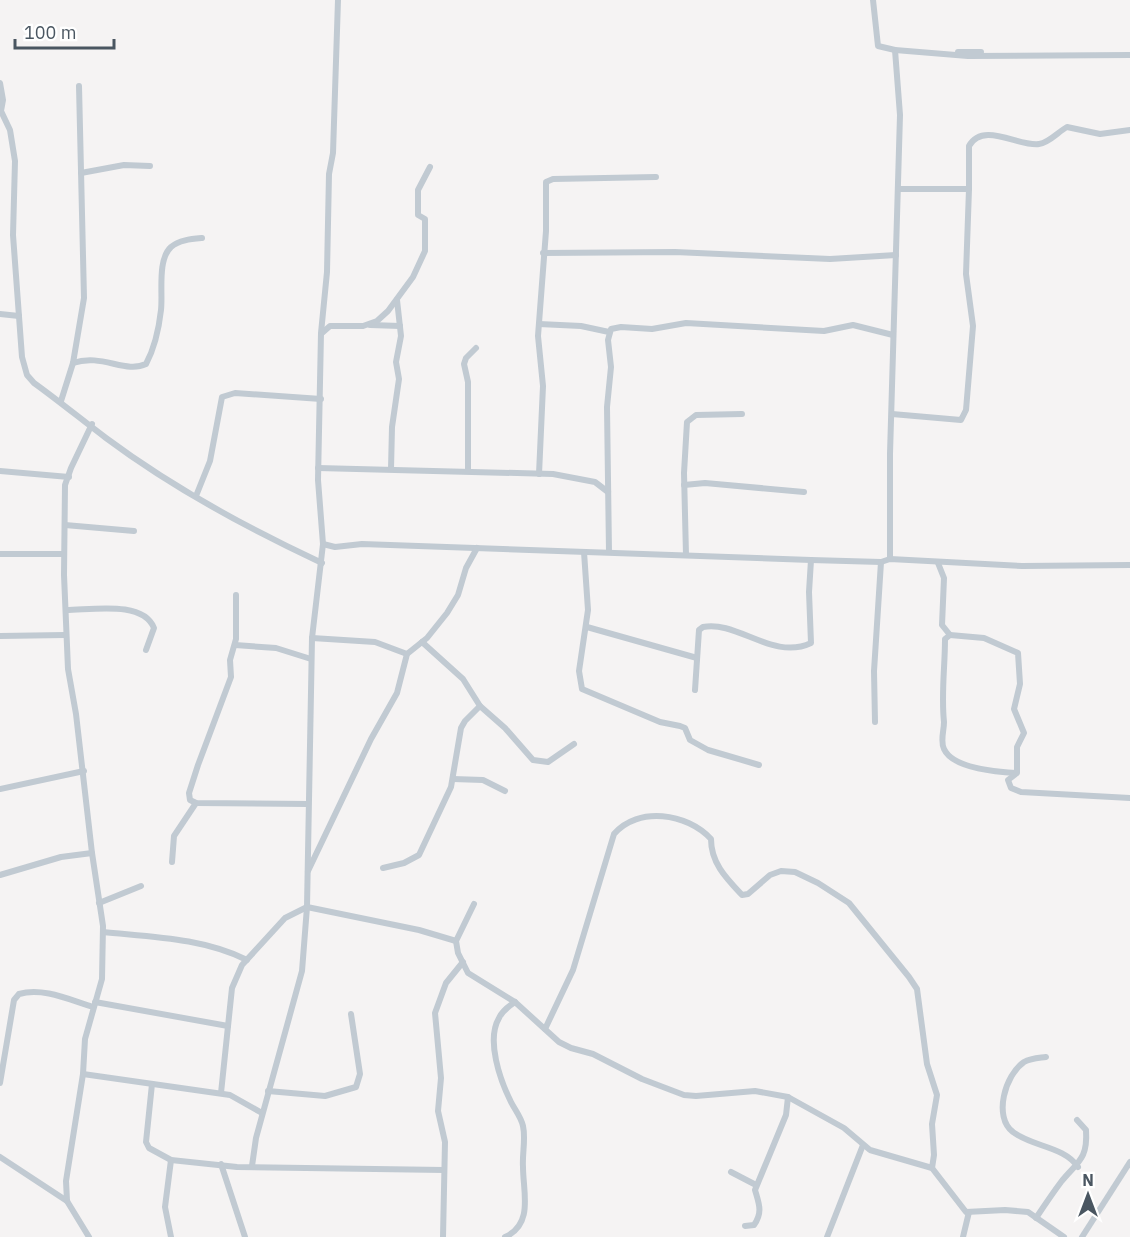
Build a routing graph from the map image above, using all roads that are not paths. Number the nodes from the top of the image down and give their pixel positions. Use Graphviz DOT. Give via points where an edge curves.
graph roads {
  1 [pos="338,0"];
  2 [pos="873,0"];
  3 [pos="895,50"];
  4 [pos="1130,53"];
  5 [pos="0,83"];
  6 [pos="79,86"];
  7 [pos="1130,130"];
  8 [pos="150,166"];
  9 [pos="430,167"];
  10 [pos="81,173"];
  11 [pos="656,177"];
  12 [pos="898,189"];
  13 [pos="969,189"];
  14 [pos="202,238"];
  15 [pos="543,253"];
  16 [pos="896,255"];
  17 [pos="397,300"];
  18 [pos="0,314"];
  19 [pos="19,316"];
  20 [pos="370,324"];
  21 [pos="539,324"];
  22 [pos="400,326"];
  23 [pos="609,332"];
  24 [pos="321,333"];
  25 [pos="893,335"];
  26 [pos="476,348"];
  27 [pos="73,363"];
  28 [pos="321,399"];
  29 [pos="61,401"];
  30 [pos="742,414"];
  31 [pos="892,414"];
  32 [pos="92,424"];
  33 [pos="318,468"];
  34 [pos="391,469"];
  35 [pos="0,471"];
  36 [pos="468,471"];
  37 [pos="539,474"];
  38 [pos="609,474"];
  39 [pos="69,477"];
  40 [pos="595,482"];
  41 [pos="684,485"];
  42 [pos="608,492"];
  43 [pos="804,492"];
  44 [pos="196,496"];
  45 [pos="65,525"];
  46 [pos="134,531"];
  47 [pos="323,544"];
  48 [pos="335,547"];
  49 [pos="477,548"];
  50 [pos="584,552"];
  51 [pos="609,552"];
  52 [pos="0,554"];
  53 [pos="64,554"];
  54 [pos="686,555"];
  55 [pos="890,559"];
  56 [pos="322,560"];
  57 [pos="812,560"];
  58 [pos="881,561"];
  59 [pos="938,563"];
  60 [pos="1130,565"];
  61 [pos="236,595"];
  62 [pos="66,610"];
  63 [pos="587,627"];
  64 [pos="65,635"];
  65 [pos="950,635"];
  66 [pos="0,636"];
  67 [pos="312,638"];
  68 [pos="422,642"];
  69 [pos="235,645"];
  70 [pos="146,650"];
  71 [pos="407,654"];
  72 [pos="697,658"];
  73 [pos="311,659"];
  74 [pos="695,690"];
  75 [pos="480,706"];
  76 [pos="875,722"];
  77 [pos="574,744"];
  78 [pos="759,765"];
  79 [pos="84,771"];
  80 [pos="1017,773"];
  81 [pos="453,779"];
  82 [pos="0,786"];
  83 [pos="505,791"];
  84 [pos="1130,798"];
  85 [pos="196,803"];
  86 [pos="309,804"];
  87 [pos="92,853"];
  88 [pos="172,861"];
  89 [pos="383,868"];
  90 [pos="308,871"];
  91 [pos="0,875"];
  92 [pos="141,886"];
  93 [pos="99,903"];
  94 [pos="474,904"];
  95 [pos="307,907"];
  96 [pos="104,932"];
  97 [pos="456,941"];
  98 [pos="246,960"];
  99 [pos="464,962"];
  100 [pos="515,1002"];
  101 [pos="94,1004"];
  102 [pos="351,1014"];
  103 [pos="228,1026"];
  104 [pos="545,1029"];
  105 [pos="1046,1057"];
  106 [pos="83,1074"];
  107 [pos="0,1083"];
  108 [pos="152,1084"];
  109 [pos="268,1091"];
  110 [pos="221,1093"];
  111 [pos="788,1097"];
  112 [pos="262,1113"];
  113 [pos="1077,1120"];
  114 [pos="863,1145"];
  115 [pos="0,1157"];
  116 [pos="171,1160"];
  117 [pos="1130,1162"];
  118 [pos="221,1164"];
  119 [pos="252,1166"];
  120 [pos="1078,1167"];
  121 [pos="932,1168"];
  122 [pos="444,1170"];
  123 [pos="731,1172"];
  124 [pos="1122,1175"];
  125 [pos="1130,1178"];
  126 [pos="756,1185"];
  127 [pos="67,1200"];
  128 [pos="969,1212"];
  129 [pos="1036,1218"];
  130 [pos="745,1226"];
  131 [pos="1056,1235"];
  132 [pos="89,1237"];
  133 [pos="171,1237"];
  134 [pos="245,1237"];
  135 [pos="443,1237"];
  136 [pos="505,1237"];
  137 [pos="827,1237"];
  138 [pos="963,1237"];
  139 [pos="1064,1237"];
  140 [pos="1082,1237"];
  1 -- 24 [label="street"];
  2 -- 3 [label="street" via="878,46"];
  3 -- 4 [label="street" via="968,56"];
  3 -- 12 [label="street" via="900,116"];
  5 -- 19 [label="street" via="1,111 10,130 15,161 13,235"];
  6 -- 10 [label="street"];
  7 -- 13 [label="street" via="1100,134 1067,127 1036,145 990,135 977,138 969,146"];
  8 -- 10 [label="street" via="124,165"];
  9 -- 17 [label="street" via="418,190 418,215 425,219 425,251"];
  10 -- 27 [label="street" via="84,298"];
  11 -- 15 [label="street" via="549,180 545,186"];
  12 -- 13 [label="street"];
  12 -- 16 [label="street"];
  13 -- 31 [label="street" via="966,274 973,326 965,415 956,421"];
  14 -- 27 [label="street" via="176,243 166,254 160,285 161,310 146,364 126,366 89,358"];
  15 -- 16 [label="street" via="663,252 830,259"];
  15 -- 21 [label="street"];
  16 -- 25 [label="street"];
  17 -- 20 [label="street"];
  17 -- 22 [label="street"];
  18 -- 19 [label="street"];
  19 -- 29 [label="street" via="27,375"];
  20 -- 22 [label="street"];
  20 -- 24 [label="street" via="330,326"];
  21 -- 23 [label="street"];
  21 -- 37 [label="street" via="543,386"];
  22 -- 34 [label="street"];
  23 -- 25 [label="street" via="621,327 652,329 686,322 824,331 854,325"];
  23 -- 38 [label="street"];
  24 -- 28 [label="street"];
  25 -- 31 [label="street"];
  26 -- 36 [label="street" via="464,364 468,382"];
  27 -- 29 [label="street"];
  28 -- 33 [label="street"];
  28 -- 44 [label="street" via="235,393 222,397 210,461"];
  29 -- 32 [label="street"];
  30 -- 41 [label="street" via="696,415 688,419"];
  31 -- 55 [label="street"];
  32 -- 39 [label="street"];
  32 -- 44 [label="street" via="105,438"];
  33 -- 34 [label="street"];
  33 -- 47 [label="street"];
  34 -- 36 [label="street"];
  35 -- 39 [label="street"];
  36 -- 37 [label="street"];
  37 -- 40 [label="street"];
  38 -- 40 [label="street"];
  38 -- 42 [label="street"];
  39 -- 45 [label="street" via="65,485"];
  40 -- 42 [label="street"];
  41 -- 43 [label="street" via="705,483"];
  41 -- 54 [label="street"];
  42 -- 51 [label="street"];
  44 -- 56 [label="street" via="255,532"];
  45 -- 46 [label="street"];
  45 -- 53 [label="street"];
  47 -- 48 [label="street"];
  47 -- 56 [label="street"];
  48 -- 49 [label="street" via="362,544"];
  48 -- 56 [label="street"];
  49 -- 50 [label="street"];
  49 -- 68 [label="street" via="458,595 436,629"];
  50 -- 51 [label="street"];
  50 -- 63 [label="street"];
  51 -- 54 [label="street"];
  52 -- 53 [label="street"];
  53 -- 62 [label="street"];
  54 -- 57 [label="street"];
  55 -- 58 [label="street"];
  55 -- 59 [label="street"];
  56 -- 67 [label="street"];
  57 -- 58 [label="street"];
  57 -- 72 [label="street" via="811,643 773,645 710,625 699,630"];
  58 -- 76 [label="street"];
  59 -- 60 [label="street"];
  59 -- 65 [label="street" via="944,578 942,625"];
  61 -- 69 [label="street"];
  62 -- 64 [label="street"];
  62 -- 70 [label="street" via="128,610 141,614 150,619 153,628"];
  63 -- 72 [label="street"];
  63 -- 78 [label="street" via="579,671 582,689 660,722 685,728 690,740 708,750"];
  64 -- 66 [label="street"];
  64 -- 79 [label="street"];
  65 -- 80 [label="street" via="984,639 1018,653 1020,684 1014,709 1024,733 1017,747"];
  65 -- 80 [label="street" via="945,639 943,748 966,765"];
  67 -- 71 [label="street" via="375,642"];
  67 -- 73 [label="street"];
  68 -- 71 [label="street"];
  68 -- 75 [label="street" via="463,679"];
  69 -- 73 [label="street" via="276,648"];
  69 -- 85 [label="street" via="230,681 189,793 190,800"];
  71 -- 90 [label="street" via="397,693"];
  72 -- 74 [label="street"];
  73 -- 86 [label="street"];
  75 -- 77 [label="street" via="533,760 548,762"];
  75 -- 81 [label="street" via="462,728"];
  79 -- 82 [label="street"];
  79 -- 87 [label="street"];
  80 -- 84 [label="street" via="1008,780 1021,792"];
  81 -- 83 [label="street" via="483,780"];
  81 -- 89 [label="street" via="419,855 404,864"];
  85 -- 86 [label="street"];
  85 -- 88 [label="street" via="174,836"];
  86 -- 90 [label="street"];
  87 -- 91 [label="street" via="61,857"];
  87 -- 93 [label="street"];
  90 -- 95 [label="street"];
  92 -- 93 [label="street"];
  93 -- 96 [label="street"];
  94 -- 97 [label="street"];
  95 -- 97 [label="street"];
  95 -- 98 [label="street" via="285,918"];
  95 -- 109 [label="street" via="302,971"];
  96 -- 98 [label="street" via="225,949"];
  96 -- 101 [label="street" via="102,979"];
  97 -- 99 [label="street"];
  98 -- 103 [label="street" via="232,988"];
  99 -- 100 [label="street" via="468,973"];
  99 -- 122 [label="street" via="446,983 435,1013"];
  100 -- 104 [label="street"];
  100 -- 136 [label="street" via="499,1016 493,1035 506,1091 525,1135 523,1218 519,1227"];
  101 -- 103 [label="street"];
  101 -- 106 [label="street" via="85,1039"];
  101 -- 107 [label="street" via="57,995 19,993 14,1000"];
  102 -- 109 [label="street" via="360,1074 356,1087 325,1096"];
  103 -- 110 [label="street"];
  104 -- 111 [label="street" via="571,1048 684,1095 755,1091"];
  104 -- 121 [label="street" via="573,970 614,834 624,822 632,820 658,816 679,819 711,838 711,851 720,873 742,895 781,871 795,873 842,896 917,989 927,1064 937,1095 932,1124"];
  105 -- 120 [label="street" via="1023,1063 1014,1074 1004,1097 1004,1120 1013,1133 1070,1158"];
  106 -- 108 [label="street"];
  106 -- 127 [label="street" via="66,1181"];
  108 -- 110 [label="street"];
  108 -- 116 [label="street" via="146,1142 149,1148"];
  109 -- 112 [label="street"];
  110 -- 112 [label="street"];
  111 -- 114 [label="street" via="844,1128"];
  111 -- 126 [label="street" via="786,1115"];
  112 -- 119 [label="street"];
  113 -- 120 [label="street" via="1086,1130 1087,1144"];
  114 -- 121 [label="street"];
  114 -- 137 [label="street"];
  115 -- 127 [label="street"];
  116 -- 118 [label="street"];
  116 -- 133 [label="street" via="165,1207"];
  117 -- 124 [label="street"];
  118 -- 119 [label="street"];
  118 -- 134 [label="street"];
  119 -- 122 [label="street"];
  120 -- 129 [label="street" via="1063,1180"];
  121 -- 128 [label="street" via="961,1208"];
  122 -- 135 [label="street"];
  123 -- 126 [label="street"];
  124 -- 125 [label="street"];
  124 -- 140 [label="street"];
  126 -- 130 [label="street" via="760,1215 754,1225"];
  127 -- 132 [label="street"];
  128 -- 129 [label="street" via="1019,1211"];
  128 -- 138 [label="street"];
  129 -- 131 [label="street"];
  131 -- 139 [label="street"];
}
